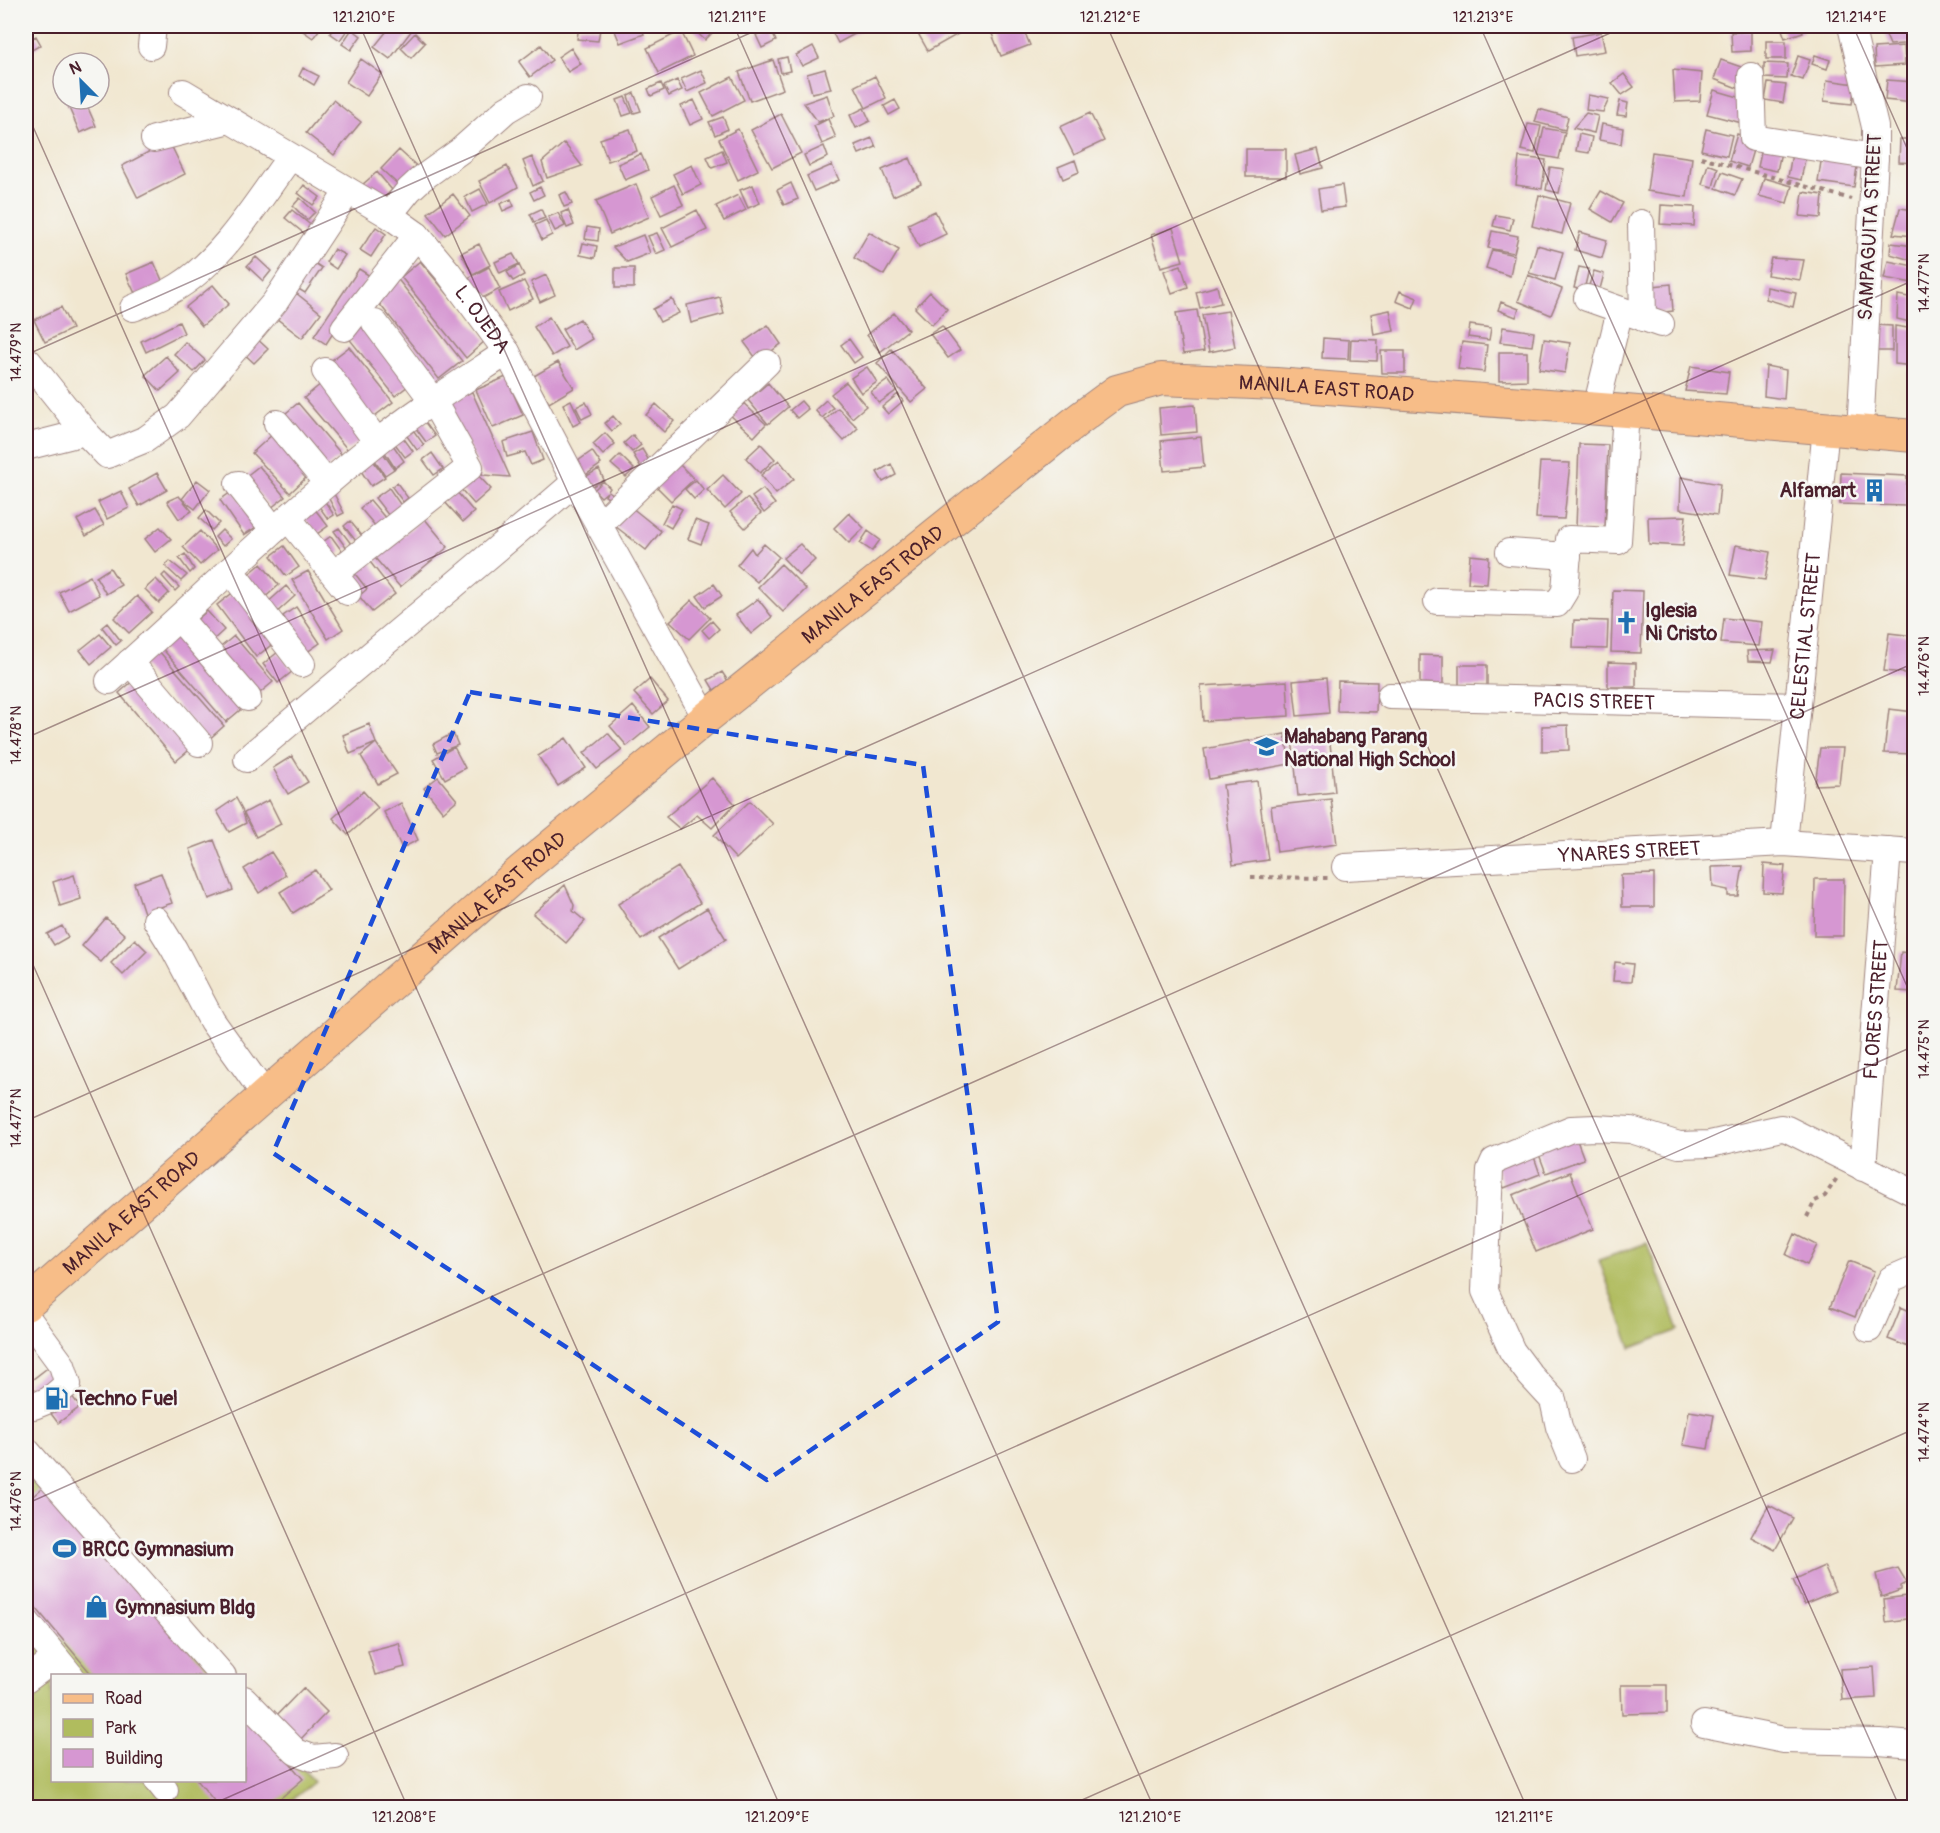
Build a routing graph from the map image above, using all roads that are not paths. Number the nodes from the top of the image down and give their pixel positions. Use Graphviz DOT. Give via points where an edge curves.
graph roads {
  1 [pos="1851,26"];
  2 [pos="1751,76"];
  3 [pos="183,92"];
  4 [pos="528,97"];
  5 [pos="230,120"];
  6 [pos="154,139"];
  7 [pos="290,157"];
  8 [pos="1875,157"];
  9 [pos="348,191"];
  10 [pos="390,215"];
  11 [pos="1641,223"];
  12 [pos="417,235"];
  13 [pos="1587,298"];
  14 [pos="133,308"];
  15 [pos="1642,317"];
  16 [pos="375,323"];
  17 [pos="344,328"];
  18 [pos="507,352"];
  19 [pos="28,361"];
  20 [pos="767,363"];
  21 [pos="325,371"];
  22 [pos="433,401"];
  23 [pos="1611,410"];
  24 [pos="277,423"];
  25 [pos="1826,428"];
  26 [pos="1860,431"];
  27 [pos="86,432"];
  28 [pos="1914,436"];
  29 [pos="377,442"];
  30 [pos="26,447"];
  31 [pos="327,483"];
  32 [pos="575,483"];
  33 [pos="238,484"];
  34 [pos="281,524"];
  35 [pos="599,525"];
  36 [pos="1569,548"];
  37 [pos="1509,552"];
  38 [pos="230,570"];
  39 [pos="1437,601"];
  40 [pos="179,618"];
  41 [pos="130,662"];
  42 [pos="302,664"];
  43 [pos="109,681"];
  44 [pos="1390,696"];
  45 [pos="248,698"];
  46 [pos="1798,706"];
  47 [pos="706,718"];
  48 [pos="198,743"];
  49 [pos="247,759"];
  50 [pos="1784,843"];
  51 [pos="1888,850"];
  52 [pos="1914,852"];
  53 [pos="1345,867"];
  54 [pos="156,920"];
  55 [pos="265,1095"];
  56 [pos="1856,1163"];
  57 [pos="1914,1193"];
  58 [pos="1914,1269"];
  59 [pos="26,1305"];
  60 [pos="26,1316"];
  61 [pos="1869,1329"];
  62 [pos="26,1400"];
  63 [pos="26,1450"];
  64 [pos="1572,1459"];
  65 [pos="26,1621"];
  66 [pos="63,1666"];
  67 [pos="221,1674"];
  68 [pos="26,1680"];
  69 [pos="246,1701"];
  70 [pos="1704,1724"];
  71 [pos="1914,1745"];
  72 [pos="335,1756"];
  1 -- 8 [label="street, SAMPAGUITA STREET" via="1875,127"];
  2 -- 8 [label="street" via="1753,138"];
  3 -- 5 [label="street, L. OJEDA"];
  4 -- 10 [label="street" via="506,110 421,179"];
  5 -- 6 [label="street"];
  5 -- 7 [label="street, L. OJEDA"];
  7 -- 9 [label="street, L. OJEDA"];
  7 -- 14 [label="street" via="219,252 181,285"];
  8 -- 26 [label="street, SAMPAGUITA STREET"];
  9 -- 10 [label="street, L. OJEDA"];
  9 -- 27 [label="street" via="275,302 178,416 146,439 107,455"];
  10 -- 12 [label="street, L. OJEDA"];
  11 -- 15 [label="street"];
  12 -- 17 [label="street"];
  12 -- 18 [label="street, L. OJEDA"];
  13 -- 15 [label="street"];
  15 -- 23 [label="street"];
  16 -- 22 [label="street"];
  18 -- 22 [label="street"];
  18 -- 32 [label="street, L. OJEDA"];
  19 -- 27 [label="street"];
  20 -- 35 [label="street"];
  21 -- 29 [label="street"];
  22 -- 29 [label="street"];
  22 -- 34 [label="street" via="470,467 341,583"];
  23 -- 25 [label="main road, MANILA EAST ROAD"];
  23 -- 36 [label="street" via="1618,541"];
  23 -- 47 [label="main road, MANILA EAST ROAD" via="1161,379 1117,391"];
  24 -- 31 [label="street"];
  25 -- 26 [label="main road, MANILA EAST ROAD"];
  25 -- 46 [label="street, CELESTIAL STREET"];
  26 -- 28 [label="main road, MANILA EAST ROAD"];
  27 -- 30 [label="street"];
  29 -- 31 [label="street"];
  31 -- 34 [label="street"];
  32 -- 35 [label="street, L. OJEDA"];
  32 -- 49 [label="street"];
  33 -- 34 [label="street"];
  34 -- 38 [label="street"];
  35 -- 47 [label="street, L. OJEDA"];
  36 -- 37 [label="street"];
  36 -- 39 [label="street" via="1565,591 1557,604"];
  38 -- 40 [label="street"];
  38 -- 42 [label="street"];
  40 -- 41 [label="street"];
  40 -- 45 [label="street"];
  41 -- 43 [label="street"];
  41 -- 48 [label="street"];
  44 -- 46 [label="street, PACIS STREET"];
  46 -- 50 [label="street, CELESTIAL STREET"];
  47 -- 55 [label="main road, MANILA EAST ROAD" via="523,868"];
  50 -- 51 [label="street, YNARES STREET"];
  50 -- 53 [label="street, YNARES STREET"];
  51 -- 52 [label="street, YNARES STREET"];
  51 -- 56 [label="street, FLORES STREET"];
  54 -- 55 [label="street" via="212,1021"];
  55 -- 59 [label="main road, MANILA EAST ROAD"];
  56 -- 57 [label="street"];
  56 -- 64 [label="street" via="1781,1128 1710,1144 1679,1145 1631,1130 1570,1129 1494,1161 1490,1170 1485,1292 1512,1351 1553,1400"];
  58 -- 61 [label="street" via="1891,1279"];
  60 -- 62 [label="street" via="62,1365 68,1384 49,1400 34,1406"];
  63 -- 67 [label="street"];
  65 -- 66 [label="street"];
  66 -- 68 [label="street"];
  69 -- 72 [label="street" via="296,1752 313,1758"];
  70 -- 71 [label="street" via="1784,1740"];
}
